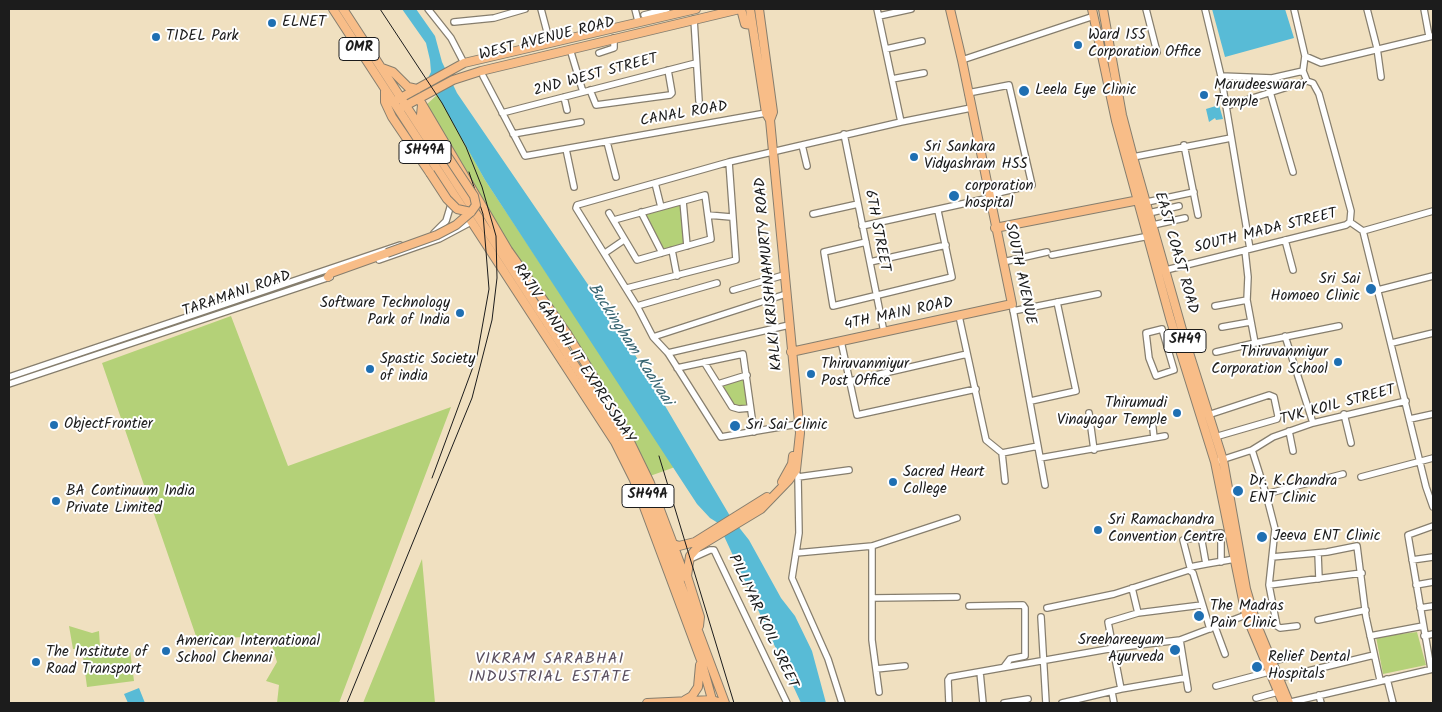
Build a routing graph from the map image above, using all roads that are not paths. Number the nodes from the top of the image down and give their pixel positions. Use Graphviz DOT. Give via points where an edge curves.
graph roads {
  1 [pos="333,9"];
  2 [pos="343,9"];
  3 [pos="428,9"];
  4 [pos="526,9"];
  5 [pos="541,9"];
  6 [pos="635,9"];
  7 [pos="667,9"];
  8 [pos="692,9"];
  9 [pos="740,9"];
  10 [pos="750,9"];
  11 [pos="759,9"];
  12 [pos="877,9"];
  13 [pos="911,9"];
  14 [pos="950,9"];
  15 [pos="1102,9"];
  16 [pos="1146,9"];
  17 [pos="1205,9"];
  18 [pos="1294,9"];
  19 [pos="1366,9"];
  20 [pos="1424,9"];
  21 [pos="1093,12"];
  22 [pos="879,16"];
  23 [pos="641,18"];
  24 [pos="694,19"];
  25 [pos="454,22"];
  26 [pos="752,25"];
  27 [pos="1431,36"];
  28 [pos="614,38"];
  29 [pos="922,41"];
  30 [pos="550,43"];
  31 [pos="1377,48"];
  32 [pos="570,49"];
  33 [pos="886,49"];
  34 [pos="599,52"];
  35 [pos="1156,52"];
  36 [pos="1305,56"];
  37 [pos="962,60"];
  38 [pos="464,63"];
  39 [pos="696,63"];
  40 [pos="382,68"];
  41 [pos="668,70"];
  42 [pos="1303,71"];
  43 [pos="924,73"];
  44 [pos="483,76"];
  45 [pos="1221,76"];
  46 [pos="1381,77"];
  47 [pos="892,79"];
  48 [pos="1307,81"];
  49 [pos="417,89"];
  50 [pos="590,90"];
  51 [pos="583,92"];
  52 [pos="1270,92"];
  53 [pos="968,93"];
  54 [pos="564,97"];
  55 [pos="401,98"];
  56 [pos="389,101"];
  57 [pos="699,101"];
  58 [pos="421,102"];
  59 [pos="1227,106"];
  60 [pos="971,108"];
  61 [pos="408,109"];
  62 [pos="398,110"];
  63 [pos="567,110"];
  64 [pos="502,113"];
  65 [pos="421,115"];
  66 [pos="768,117"];
  67 [pos="580,122"];
  68 [pos="901,122"];
  69 [pos="514,134"];
  70 [pos="844,134"];
  71 [pos="1232,138"];
  72 [pos="607,142"];
  73 [pos="802,145"];
  74 [pos="1184,145"];
  75 [pos="566,149"];
  76 [pos="773,152"];
  77 [pos="1133,157"];
  78 [pos="729,162"];
  79 [pos="807,166"];
  80 [pos="1133,171"];
  81 [pos="1293,172"];
  82 [pos="616,177"];
  83 [pos="655,183"];
  84 [pos="574,187"];
  85 [pos="1194,192"];
  86 [pos="453,193"];
  87 [pos="989,197"];
  88 [pos="682,201"];
  89 [pos="1143,201"];
  90 [pos="858,204"];
  91 [pos="1179,206"];
  92 [pos="662,207"];
  93 [pos="938,211"];
  94 [pos="1433,211"];
  95 [pos="471,212"];
  96 [pos="641,212"];
  97 [pos="450,213"];
  98 [pos="609,213"];
  99 [pos="1150,213"];
  100 [pos="814,214"];
  101 [pos="708,215"];
  102 [pos="1198,215"];
  103 [pos="731,217"];
  104 [pos="1184,218"];
  105 [pos="614,220"];
  106 [pos="471,222"];
  107 [pos="1350,222"];
  108 [pos="1153,225"];
  109 [pos="862,226"];
  110 [pos="995,228"];
  111 [pos="459,229"];
  112 [pos="1363,230"];
  113 [pos="1149,236"];
  114 [pos="624,240"];
  115 [pos="1286,240"];
  116 [pos="866,242"];
  117 [pos="946,245"];
  118 [pos="687,246"];
  119 [pos="672,250"];
  120 [pos="1247,250"];
  121 [pos="605,253"];
  122 [pos="662,253"];
  123 [pos="870,262"];
  124 [pos="1002,262"];
  125 [pos="1293,270"];
  126 [pos="1162,271"];
  127 [pos="784,274"];
  128 [pos="677,276"];
  129 [pos="1433,276"];
  130 [pos="328,277"];
  131 [pos="717,283"];
  132 [pos="626,288"];
  133 [pos="732,290"];
  134 [pos="1378,290"];
  135 [pos="786,294"];
  136 [pos="1098,294"];
  137 [pos="877,296"];
  138 [pos="1247,300"];
  139 [pos="1057,302"];
  140 [pos="541,305"];
  141 [pos="637,306"];
  142 [pos="1214,306"];
  143 [pos="1012,308"];
  144 [pos="959,316"];
  145 [pos="544,317"];
  146 [pos="537,322"];
  147 [pos="1250,322"];
  148 [pos="788,326"];
  149 [pos="1222,326"];
  150 [pos="1339,326"];
  151 [pos="884,332"];
  152 [pos="1433,333"];
  153 [pos="550,334"];
  154 [pos="1284,336"];
  155 [pos="653,337"];
  156 [pos="841,342"];
  157 [pos="1255,343"];
  158 [pos="1392,343"];
  159 [pos="1179,348"];
  160 [pos="1168,351"];
  161 [pos="791,352"];
  162 [pos="1216,352"];
  163 [pos="668,353"];
  164 [pos="967,354"];
  165 [pos="704,362"];
  166 [pos="677,368"];
  167 [pos="747,375"];
  168 [pos="9,378"];
  169 [pos="850,381"];
  170 [pos="9,384"];
  171 [pos="718,384"];
  172 [pos="976,389"];
  173 [pos="1031,401"];
  174 [pos="1406,401"];
  175 [pos="750,408"];
  176 [pos="1089,414"];
  177 [pos="1344,414"];
  178 [pos="1433,414"];
  179 [pos="1208,415"];
  180 [pos="1152,419"];
  181 [pos="1410,419"];
  182 [pos="1313,423"];
  183 [pos="798,424"];
  184 [pos="1289,431"];
  185 [pos="754,432"];
  186 [pos="1165,436"];
  187 [pos="1215,437"];
  188 [pos="1154,438"];
  189 [pos="1351,443"];
  190 [pos="1038,446"];
  191 [pos="1094,450"];
  192 [pos="1252,450"];
  193 [pos="1293,451"];
  194 [pos="1002,453"];
  195 [pos="1040,458"];
  196 [pos="1433,458"];
  197 [pos="1219,461"];
  198 [pos="1420,462"];
  199 [pos="848,470"];
  200 [pos="795,471"];
  201 [pos="1343,474"];
  202 [pos="1361,477"];
  203 [pos="641,478"];
  204 [pos="1005,481"];
  205 [pos="650,483"];
  206 [pos="1044,485"];
  207 [pos="1266,494"];
  208 [pos="1433,507"];
  209 [pos="957,518"];
  210 [pos="1433,526"];
  211 [pos="1230,531"];
  212 [pos="1220,533"];
  213 [pos="1201,536"];
  214 [pos="673,544"];
  215 [pos="696,544"];
  216 [pos="872,546"];
  217 [pos="796,553"];
  218 [pos="1318,553"];
  219 [pos="1272,557"];
  220 [pos="1433,557"];
  221 [pos="1235,559"];
  222 [pos="689,560"];
  223 [pos="1412,560"];
  224 [pos="1221,562"];
  225 [pos="1206,564"];
  226 [pos="1362,573"];
  227 [pos="1319,579"];
  228 [pos="1433,582"];
  229 [pos="1270,585"];
  230 [pos="1416,585"];
  231 [pos="689,586"];
  232 [pos="1132,588"];
  233 [pos="872,598"];
  234 [pos="958,598"];
  235 [pos="1202,605"];
  236 [pos="969,606"];
  237 [pos="1433,606"];
  238 [pos="1047,608"];
  239 [pos="1420,608"];
  240 [pos="1366,610"];
  241 [pos="1138,613"];
  242 [pos="1246,615"];
  243 [pos="1041,617"];
  244 [pos="1318,620"];
  245 [pos="1297,626"];
  246 [pos="1423,626"];
  247 [pos="698,628"];
  248 [pos="1212,628"];
  249 [pos="1433,634"];
  250 [pos="1370,636"];
  251 [pos="1424,636"];
  252 [pos="1180,640"];
  253 [pos="1114,648"];
  254 [pos="1225,654"];
  255 [pos="1374,655"];
  256 [pos="1286,658"];
  257 [pos="701,660"];
  258 [pos="1044,661"];
  259 [pos="1272,661"];
  260 [pos="905,666"];
  261 [pos="1004,667"];
  262 [pos="876,669"];
  263 [pos="1432,669"];
  264 [pos="980,672"];
  265 [pos="1269,672"];
  266 [pos="1186,678"];
  267 [pos="1279,678"];
  268 [pos="1387,679"];
  269 [pos="1380,680"];
  270 [pos="1216,686"];
  271 [pos="1121,689"];
  272 [pos="1188,689"];
  273 [pos="879,692"];
  274 [pos="1112,692"];
  275 [pos="1278,692"];
  276 [pos="1319,695"];
  277 [pos="1256,698"];
  278 [pos="1028,699"];
  279 [pos="683,702"];
  280 [pos="713,702"];
  281 [pos="647,703"];
  282 [pos="721,703"];
  283 [pos="725,703"];
  284 [pos="787,703"];
  285 [pos="842,703"];
  286 [pos="949,703"];
  287 [pos="983,703"];
  288 [pos="1004,703"];
  289 [pos="1046,703"];
  290 [pos="1062,703"];
  291 [pos="1114,703"];
  292 [pos="1287,703"];
  293 [pos="1321,703"];
  294 [pos="1393,703"];
  1 -- 56 [label="main road, OMR"];
  2 -- 40 [label="main road, OMR"];
  3 -- 38 [label="street"];
  4 -- 25 [label="street" via="500,17"];
  5 -- 30 [label="street"];
  6 -- 23 [label="street"];
  7 -- 23 [label="street"];
  8 -- 23 [label="main road, WEST AVENUE ROAD"];
  9 -- 24 [label="main road, WEST AVENUE ROAD"];
  9 -- 26 [label="main road" via="745,24"];
  10 -- 26 [label="main road, KALKI KRISHNAMURTY ROAD"];
  11 -- 66 [label="main road, KALKI KRISHNAMURTY ROAD" via="773,112"];
  12 -- 22 [label="street"];
  13 -- 22 [label="street"];
  14 -- 37 [label="main road, SOUTH AVENUE"];
  15 -- 77 [label="main road, EAST COAST ROAD / SH49"];
  16 -- 35 [label="street"];
  17 -- 45 [label="street"];
  18 -- 36 [label="street"];
  19 -- 31 [label="street"];
  20 -- 27 [label="street"];
  21 -- 37 [label="street"];
  21 -- 80 [label="main road, SH49" via="1116,121"];
  22 -- 33 [label="street"];
  23 -- 30 [label="main road, WEST AVENUE ROAD"];
  24 -- 28 [label="main road, WEST AVENUE ROAD"];
  24 -- 39 [label="street"];
  26 -- 66 [label="main road, KALKI KRISHNAMURTY ROAD"];
  27 -- 31 [label="street"];
  28 -- 32 [label="main road, WEST AVENUE ROAD"];
  28 -- 34 [label="street" via="614,48"];
  29 -- 33 [label="street"];
  30 -- 38 [label="main road, WEST AVENUE ROAD"];
  31 -- 36 [label="street" via="1321,62"];
  31 -- 46 [label="street"];
  32 -- 51 [label="street"];
  32 -- 58 [label="main road, WEST AVENUE ROAD" via="481,70 453,80"];
  33 -- 47 [label="street"];
  36 -- 42 [label="street"];
  37 -- 53 [label="main road, SOUTH AVENUE"];
  38 -- 49 [label="main road, WEST AVENUE ROAD"];
  39 -- 41 [label="street, 2ND WEST STREET"];
  39 -- 57 [label="street"];
  40 -- 49 [label="main road" via="392,72 408,87"];
  40 -- 55 [label="main road, OMR"];
  41 -- 50 [label="street, 2ND WEST STREET"];
  41 -- 50 [label="street" via="670,95 596,105"];
  42 -- 45 [label="street" via="1272,78"];
  42 -- 48 [label="street"];
  43 -- 47 [label="street"];
  44 -- 64 [label="street, CANAL ROAD"];
  45 -- 59 [label="street"];
  47 -- 68 [label="street"];
  48 -- 52 [label="street"];
  48 -- 107 [label="street" via="1313,82 1319,94 1351,211"];
  49 -- 55 [label="main road, WEST AVENUE ROAD"];
  50 -- 51 [label="street, 2ND WEST STREET"];
  51 -- 54 [label="street, 2ND WEST STREET"];
  52 -- 59 [label="street"];
  52 -- 81 [label="street"];
  53 -- 60 [label="main road, SOUTH AVENUE"];
  53 -- 87 [label="street" via="1009,85 1032,185"];
  54 -- 63 [label="street"];
  54 -- 64 [label="street, 2ND WEST STREET"];
  55 -- 56 [label="main road, WEST AVENUE ROAD"];
  55 -- 61 [label="main road, SH49A"];
  56 -- 62 [label="main road, OMR"];
  56 -- 95 [label="main road, bridge" via="392,116 447,199 457,209"];
  58 -- 61 [label="main road, WEST AVENUE ROAD"];
  58 -- 65 [label="main road"];
  58 -- 140 [label="main road"];
  59 -- 71 [label="street"];
  60 -- 68 [label="street"];
  60 -- 87 [label="main road, SOUTH AVENUE"];
  61 -- 62 [label="main road, WEST AVENUE ROAD"];
  61 -- 65 [label="main road"];
  61 -- 140 [label="main road, SH49A"];
  62 -- 86 [label="main road, SH49A"];
  64 -- 69 [label="street, CANAL ROAD"];
  65 -- 95 [label="main road, bridge" via="474,196 476,205"];
  66 -- 72 [label="street, CANAL ROAD"];
  66 -- 76 [label="main road, KALKI KRISHNAMURTY ROAD"];
  67 -- 69 [label="street"];
  68 -- 70 [label="street"];
  69 -- 75 [label="street, CANAL ROAD" via="525,156"];
  70 -- 73 [label="street"];
  70 -- 90 [label="street, 6TH STREET"];
  71 -- 74 [label="street"];
  71 -- 120 [label="street"];
  72 -- 75 [label="street, CANAL ROAD"];
  72 -- 82 [label="street"];
  73 -- 76 [label="street"];
  73 -- 79 [label="street"];
  74 -- 77 [label="street"];
  74 -- 85 [label="street"];
  75 -- 84 [label="street"];
  76 -- 78 [label="street"];
  76 -- 127 [label="main road, KALKI KRISHNAMURTY ROAD"];
  77 -- 80 [label="main road, EAST COAST ROAD / SH49"];
  78 -- 83 [label="street"];
  78 -- 103 [label="street"];
  80 -- 89 [label="main road, EAST COAST ROAD / SH49"];
  83 -- 92 [label="street"];
  83 -- 121 [label="street" via="576,205"];
  85 -- 89 [label="street"];
  85 -- 102 [label="street"];
  86 -- 97 [label="street"];
  86 -- 106 [label="main road, RAJIV GANDHI IT EXPRESSWAY"];
  87 -- 93 [label="street"];
  87 -- 110 [label="main road, SOUTH AVENUE"];
  88 -- 92 [label="street"];
  88 -- 101 [label="street" via="706,195"];
  88 -- 118 [label="street"];
  89 -- 99 [label="main road, EAST COAST ROAD / SH49"];
  89 -- 110 [label="main road"];
  89 -- 113 [label="main road, EAST COAST ROAD / SH49"];
  90 -- 100 [label="street"];
  90 -- 109 [label="street, 6TH STREET"];
  91 -- 99 [label="street"];
  92 -- 96 [label="street"];
  93 -- 109 [label="street"];
  93 -- 117 [label="street"];
  94 -- 112 [label="street"];
  95 -- 130 [label="main road, bridge" via="437,235 332,272"];
  96 -- 105 [label="street"];
  96 -- 122 [label="street"];
  97 -- 111 [label="street"];
  97 -- 168 [label="street, TARAMANI ROAD" via="437,232"];
  98 -- 105 [label="street"];
  99 -- 108 [label="main road, EAST COAST ROAD / SH49"];
  101 -- 103 [label="street"];
  101 -- 118 [label="street" via="711,239"];
  103 -- 128 [label="street" via="736,260"];
  104 -- 108 [label="street"];
  105 -- 114 [label="street"];
  106 -- 111 [label="street, TARAMANI ROAD"];
  106 -- 146 [label="main road, RAJIV GANDHI IT EXPRESSWAY / SH49A"];
  107 -- 112 [label="street"];
  107 -- 115 [label="street, SOUTH MADA STREET"];
  108 -- 126 [label="main road, EAST COAST ROAD / SH49"];
  109 -- 116 [label="street, 6TH STREET"];
  110 -- 124 [label="main road, SOUTH AVENUE"];
  111 -- 130 [label="street, TARAMANI ROAD" via="439,239"];
  112 -- 134 [label="street"];
  113 -- 124 [label="street"];
  113 -- 126 [label="main road, EAST COAST ROAD / SH49"];
  114 -- 121 [label="street"];
  114 -- 122 [label="street" via="637,260"];
  115 -- 120 [label="street, SOUTH MADA STREET"];
  115 -- 125 [label="street"];
  116 -- 123 [label="street, 6TH STREET"];
  116 -- 137 [label="street" via="824,252 833,306"];
  117 -- 123 [label="street"];
  117 -- 137 [label="street" via="952,277"];
  118 -- 119 [label="street"];
  119 -- 122 [label="street"];
  119 -- 128 [label="street"];
  120 -- 126 [label="street, SOUTH MADA STREET"];
  120 -- 138 [label="street"];
  121 -- 132 [label="street"];
  123 -- 137 [label="street, 6TH STREET"];
  124 -- 143 [label="main road, SOUTH AVENUE"];
  126 -- 159 [label="main road, EAST COAST ROAD / SH49"];
  126 -- 179 [label="main road, EAST COAST ROAD / SH49"];
  127 -- 133 [label="street"];
  127 -- 135 [label="main road, KALKI KRISHNAMURTY ROAD"];
  128 -- 132 [label="street"];
  129 -- 134 [label="street"];
  130 -- 170 [label="street, TARAMANI ROAD"];
  131 -- 141 [label="street"];
  132 -- 141 [label="street"];
  134 -- 158 [label="street"];
  135 -- 148 [label="main road, KALKI KRISHNAMURTY ROAD"];
  135 -- 155 [label="street"];
  136 -- 139 [label="street"];
  137 -- 151 [label="street, 6TH STREET"];
  138 -- 142 [label="street"];
  138 -- 147 [label="street"];
  139 -- 143 [label="street"];
  139 -- 173 [label="street" via="1076,391"];
  140 -- 145 [label="main road, SH49A"];
  140 -- 205 [label="main road" via="568,335 616,413"];
  141 -- 155 [label="street"];
  143 -- 144 [label="main road, 4TH MAIN ROAD"];
  143 -- 173 [label="street, SOUTH AVENUE"];
  144 -- 151 [label="main road, 4TH MAIN ROAD"];
  144 -- 164 [label="street"];
  145 -- 146 [label="main road"];
  145 -- 153 [label="main road, SH49A"];
  146 -- 153 [label="main road, RAJIV GANDHI IT EXPRESSWAY / SH49A"];
  147 -- 149 [label="street"];
  147 -- 157 [label="street"];
  148 -- 161 [label="main road, KALKI KRISHNAMURTY ROAD"];
  148 -- 163 [label="street"];
  150 -- 154 [label="street"];
  151 -- 156 [label="main road, 4TH MAIN ROAD"];
  152 -- 158 [label="street"];
  153 -- 203 [label="main road, SH49A" via="622,438"];
  153 -- 257 [label="main road, RAJIV GANDHI IT EXPRESSWAY / SH49A" via="616,442"];
  154 -- 157 [label="street"];
  154 -- 182 [label="street"];
  155 -- 163 [label="street"];
  156 -- 161 [label="main road, 4TH MAIN ROAD"];
  156 -- 169 [label="street"];
  157 -- 162 [label="street"];
  158 -- 174 [label="street"];
  159 -- 160 [label="street"];
  159 -- 197 [label="main road, EAST COAST ROAD / SH49"];
  160 -- 160 [label="street" via="1174,370 1156,376 1148,358 1146,332 1162,329"];
  161 -- 183 [label="main road, KALKI KRISHNAMURTY ROAD"];
  163 -- 166 [label="street"];
  164 -- 169 [label="street"];
  164 -- 172 [label="street"];
  165 -- 166 [label="street"];
  165 -- 167 [label="street" via="740,353 743,354"];
  165 -- 171 [label="street"];
  166 -- 185 [label="street" via="720,437"];
  167 -- 171 [label="street"];
  167 -- 175 [label="street"];
  169 -- 172 [label="street" via="857,415"];
  171 -- 175 [label="street" via="732,407 739,410"];
  172 -- 194 [label="street" via="986,440"];
  173 -- 190 [label="street, SOUTH AVENUE"];
  174 -- 177 [label="street, TVK KOIL STREET"];
  174 -- 181 [label="street"];
  175 -- 185 [label="street"];
  176 -- 191 [label="street"];
  177 -- 182 [label="street, TVK KOIL STREET"];
  177 -- 189 [label="street"];
  178 -- 181 [label="street"];
  179 -- 187 [label="main road, EAST COAST ROAD / SH49"];
  179 -- 187 [label="street" via="1269,395 1274,397 1277,419"];
  180 -- 188 [label="street"];
  181 -- 198 [label="street"];
  182 -- 184 [label="street, TVK KOIL STREET"];
  183 -- 185 [label="street"];
  183 -- 200 [label="main road, KALKI KRISHNAMURTY ROAD" via="800,433"];
  184 -- 192 [label="street, TVK KOIL STREET"];
  184 -- 193 [label="street"];
  186 -- 188 [label="street"];
  187 -- 197 [label="main road, EAST COAST ROAD / SH49"];
  188 -- 191 [label="street"];
  190 -- 194 [label="street"];
  190 -- 195 [label="street, SOUTH AVENUE"];
  191 -- 195 [label="street"];
  192 -- 197 [label="street, TVK KOIL STREET"];
  192 -- 207 [label="street"];
  194 -- 204 [label="street"];
  195 -- 206 [label="street, SOUTH AVENUE"];
  196 -- 198 [label="street"];
  197 -- 211 [label="main road, EAST COAST ROAD / SH49"];
  197 -- 259 [label="main road, EAST COAST ROAD / SH49" via="1246,589"];
  198 -- 202 [label="street"];
  198 -- 208 [label="street"];
  199 -- 200 [label="street"];
  200 -- 215 [label="main road" via="760,503"];
  200 -- 217 [label="street"];
  201 -- 207 [label="street"];
  203 -- 205 [label="main road"];
  203 -- 247 [label="main road, SH49A"];
  205 -- 214 [label="main road"];
  207 -- 219 [label="street" via="1275,529"];
  209 -- 216 [label="street"];
  210 -- 223 [label="street" via="1409,534"];
  211 -- 212 [label="street"];
  211 -- 221 [label="main road, EAST COAST ROAD / SH49"];
  212 -- 213 [label="street"];
  212 -- 224 [label="street"];
  213 -- 225 [label="street"];
  213 -- 225 [label="street" via="1183,542 1190,567"];
  214 -- 215 [label="main road"];
  214 -- 231 [label="main road"];
  215 -- 222 [label="main road"];
  216 -- 217 [label="street"];
  216 -- 233 [label="street"];
  217 -- 285 [label="street" via="792,570 794,584 828,659"];
  218 -- 219 [label="street"];
  218 -- 226 [label="street" via="1358,547"];
  218 -- 227 [label="street"];
  219 -- 229 [label="street"];
  220 -- 223 [label="street"];
  221 -- 224 [label="street"];
  221 -- 242 [label="main road, EAST COAST ROAD / SH49"];
  222 -- 231 [label="main road"];
  222 -- 284 [label="street, PILLIYAR KOIL SREET" via="714,550"];
  223 -- 230 [label="street"];
  224 -- 225 [label="street"];
  226 -- 227 [label="street"];
  226 -- 240 [label="street"];
  227 -- 229 [label="street"];
  228 -- 230 [label="street"];
  229 -- 245 [label="street" via="1277,627"];
  230 -- 239 [label="street"];
  231 -- 247 [label="main road" via="700,617"];
  232 -- 235 [label="street" via="1191,570"];
  232 -- 238 [label="street"];
  232 -- 241 [label="street"];
  233 -- 234 [label="street"];
  233 -- 262 [label="street"];
  235 -- 241 [label="street"];
  235 -- 248 [label="street"];
  236 -- 261 [label="street" via="1023,605 1025,608 1025,656 1010,659"];
  237 -- 239 [label="street"];
  239 -- 246 [label="street"];
  240 -- 244 [label="street"];
  240 -- 250 [label="street"];
  241 -- 253 [label="street" via="1107,622"];
  242 -- 248 [label="street"];
  242 -- 265 [label="main road, EAST COAST ROAD / SH49"];
  243 -- 258 [label="street"];
  246 -- 250 [label="street"];
  246 -- 251 [label="street"];
  247 -- 283 [label="main road, SH49A"];
  248 -- 252 [label="street"];
  248 -- 254 [label="street"];
  249 -- 251 [label="street"];
  250 -- 255 [label="street"];
  251 -- 263 [label="street"];
  252 -- 253 [label="street"];
  252 -- 266 [label="street"];
  253 -- 258 [label="street"];
  253 -- 271 [label="street"];
  255 -- 267 [label="street"];
  255 -- 269 [label="street"];
  256 -- 259 [label="street"];
  257 -- 279 [label="main road" via="698,687"];
  257 -- 280 [label="main road, RAJIV GANDHI IT EXPRESSWAY / SH49A"];
  258 -- 261 [label="street"];
  258 -- 289 [label="street"];
  259 -- 267 [label="main road, EAST COAST ROAD / SH49"];
  260 -- 262 [label="street"];
  261 -- 264 [label="street"];
  262 -- 273 [label="street"];
  263 -- 268 [label="street"];
  264 -- 286 [label="street" via="948,678"];
  264 -- 287 [label="street"];
  265 -- 270 [label="street"];
  265 -- 275 [label="main road, EAST COAST ROAD / SH49"];
  266 -- 271 [label="street"];
  266 -- 272 [label="street"];
  267 -- 292 [label="main road, EAST COAST ROAD / SH49"];
  268 -- 269 [label="street"];
  268 -- 294 [label="street"];
  269 -- 276 [label="street"];
  271 -- 274 [label="street"];
  274 -- 290 [label="street"];
  274 -- 291 [label="street"];
  275 -- 277 [label="street"];
  275 -- 292 [label="main road, EAST COAST ROAD / SH49"];
  276 -- 292 [label="street"];
  276 -- 293 [label="street"];
  278 -- 288 [label="street"];
  279 -- 280 [label="main road"];
  279 -- 281 [label="main road"];
  280 -- 282 [label="main road"];
}
